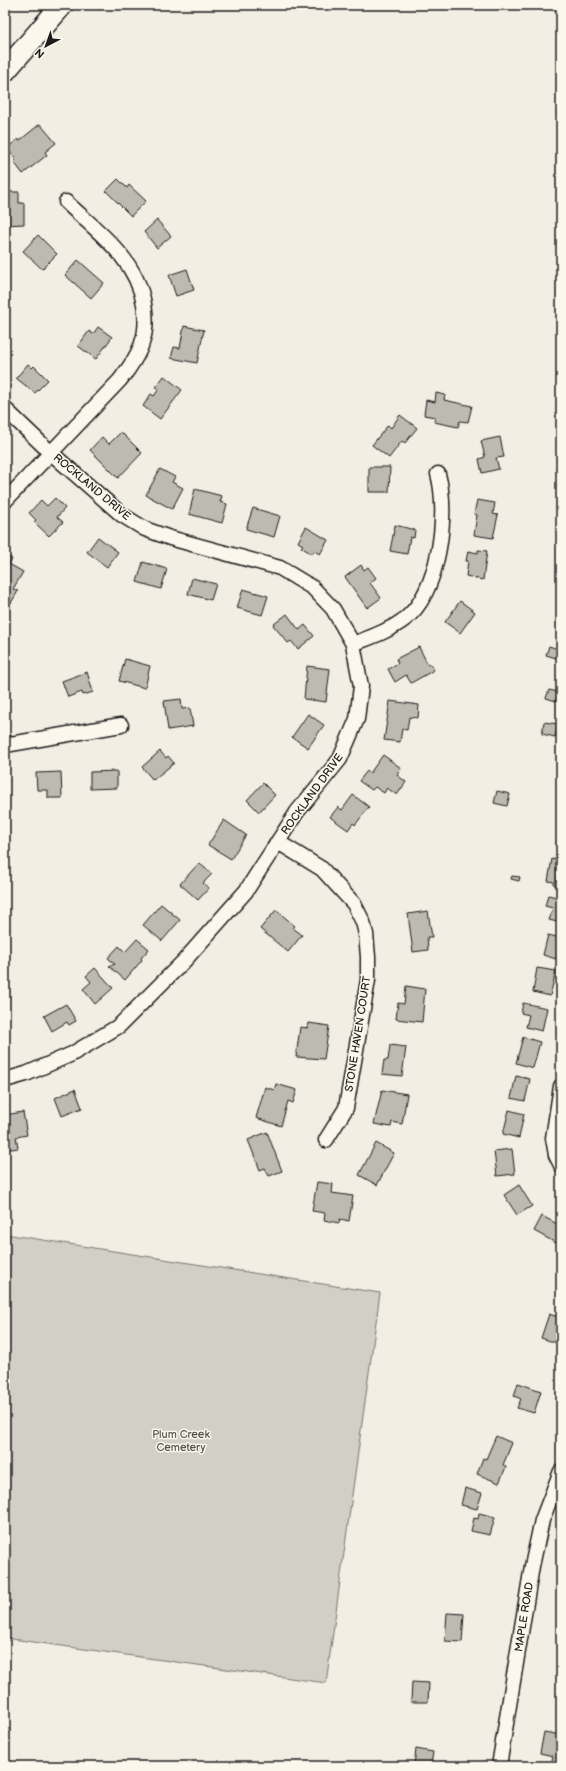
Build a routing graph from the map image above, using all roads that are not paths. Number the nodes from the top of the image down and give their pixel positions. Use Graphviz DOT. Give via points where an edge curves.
graph roads {
  1 [pos="62,5"];
  2 [pos="5,71"];
  3 [pos="66,202"];
  4 [pos="5,409"];
  5 [pos="50,452"];
  6 [pos="438,474"];
  7 [pos="5,500"];
  8 [pos="353,644"];
  9 [pos="121,725"];
  10 [pos="5,744"];
  11 [pos="278,842"];
  12 [pos="5,1080"];
  13 [pos="561,1086"];
  14 [pos="326,1140"];
  15 [pos="561,1165"];
  16 [pos="561,1471"];
  17 [pos="499,1766"];
  1 -- 2 [label="main road"];
  3 -- 5 [label="street" via="112,244 130,267 141,288 146,312 146,331 141,348 120,380"];
  4 -- 5 [label="street, ROCKLAND DRIVE"];
  5 -- 7 [label="street"];
  5 -- 8 [label="street, ROCKLAND DRIVE" via="122,515 145,529 280,568 299,579 313,588 333,609"];
  6 -- 8 [label="street" via="442,488 442,516 438,554 425,594 418,606 405,619 386,631"];
  8 -- 11 [label="street, ROCKLAND DRIVE" via="361,686 357,718 340,759 297,812"];
  9 -- 10 [label="street"];
  11 -- 12 [label="street, ROCKLAND DRIVE" via="246,890 184,961 119,1026 72,1054 26,1074"];
  11 -- 14 [label="street, STONE HAVEN COURT" via="327,874 354,904 366,934 368,980 346,1108"];
  13 -- 15 [label="street" via="553,1138"];
  16 -- 17 [label="street, MAPLE ROAD" via="542,1520 532,1566"];
}
